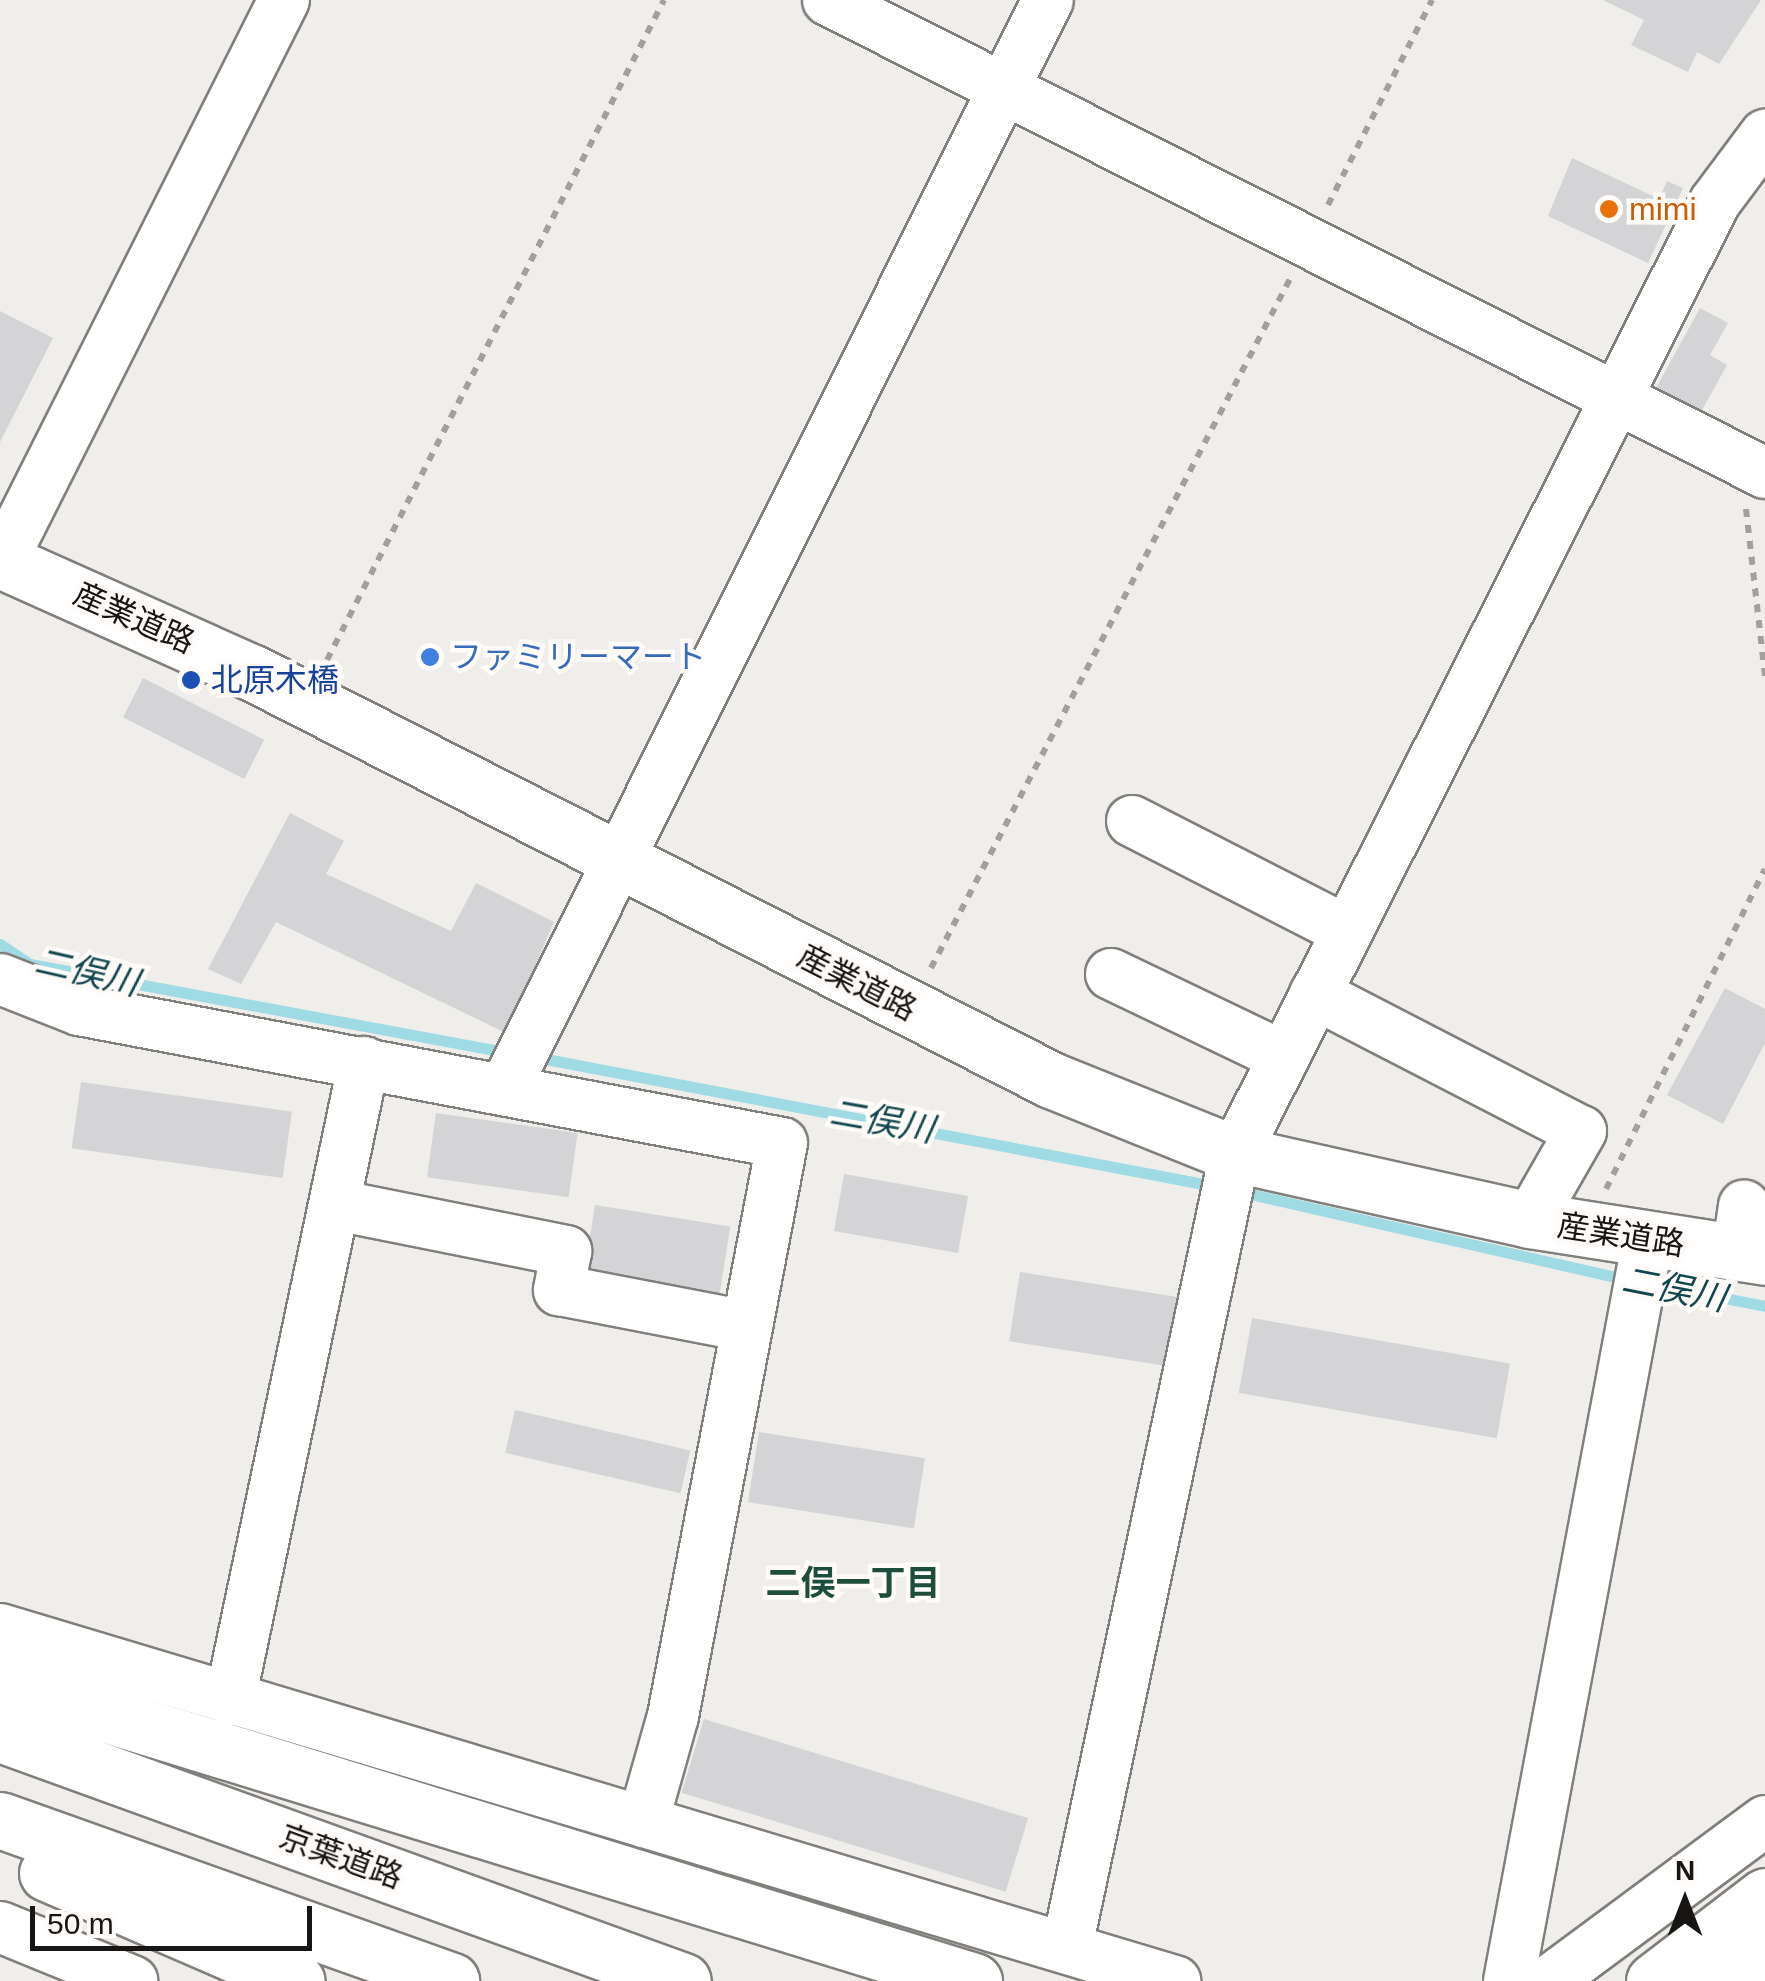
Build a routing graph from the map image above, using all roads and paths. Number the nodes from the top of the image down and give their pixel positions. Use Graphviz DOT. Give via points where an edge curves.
graph roads {
  1 [pos="284,0"];
  2 [pos="664,0"];
  3 [pos="828,0"];
  4 [pos="1048,0"];
  5 [pos="1432,0"];
  6 [pos="1002,89"];
  7 [pos="1765,135"];
  8 [pos="1308,244"];
  9 [pos="1615,398"];
  10 [pos="1754,480"];
  11 [pos="1,561"];
  12 [pos="1765,676"];
  13 [pos="306,701"];
  14 [pos="1132,821"];
  15 [pos="614,861"];
  16 [pos="1765,869"];
  17 [pos="1347,931"];
  18 [pos="1111,974"];
  19 [pos="0,979"];
  20 [pos="1315,994"];
  21 [pos="910,1010"];
  22 [pos="1284,1057"];
  23 [pos="364,1062"];
  24 [pos="504,1090"];
  25 [pos="1235,1154"];
  26 [pos="1603,1194"];
  27 [pos="336,1205"];
  28 [pos="1530,1220"];
  29 [pos="1648,1239"];
  30 [pos="1749,1239"];
  31 [pos="746,1326"];
  32 [pos="0,1630"];
  33 [pos="0,1682"];
  34 [pos="230,1700"];
  35 [pos="0,1734"];
  36 [pos="418,1810"];
  37 [pos="0,1820"];
  38 [pos="1765,1821"];
  39 [pos="643,1822"];
  40 [pos="0,1850"];
  41 [pos="1765,1896"];
  42 [pos="1765,1914"];
  43 [pos="0,1926"];
  44 [pos="1067,1947"];
  45 [pos="1765,1948"];
  46 [pos="132,1981"];
  47 [pos="297,1981"];
  48 [pos="451,1981"];
  49 [pos="682,1981"];
  50 [pos="880,1981"];
  51 [pos="974,1981"];
  52 [pos="1175,1981"];
  53 [pos="1508,1981"];
  54 [pos="1549,1981"];
  55 [pos="1654,1981"];
  56 [pos="1713,1981"];
  1 -- 11 [label="street"];
  2 -- 13 [label="path"];
  3 -- 6 [label="street"];
  4 -- 6 [label="street"];
  5 -- 8 [label="path"];
  6 -- 8 [label="street"];
  6 -- 15 [label="street"];
  7 -- 9 [label="street" via="1715,202"];
  8 -- 9 [label="street"];
  8 -- 21 [label="path"];
  9 -- 10 [label="street"];
  9 -- 17 [label="street"];
  10 -- 12 [label="path"];
  11 -- 13 [label="main road, 産業道路"];
  13 -- 15 [label="main road, 産業道路"];
  14 -- 17 [label="street"];
  15 -- 21 [label="main road, 産業道路"];
  15 -- 24 [label="street"];
  16 -- 26 [label="path"];
  17 -- 20 [label="street"];
  18 -- 22 [label="street"];
  19 -- 23 [label="street" via="79,1010"];
  20 -- 22 [label="street"];
  20 -- 28 [label="street" via="1581,1131"];
  21 -- 25 [label="main road, 産業道路" via="1051,1080"];
  22 -- 25 [label="street"];
  23 -- 24 [label="street"];
  23 -- 27 [label="street"];
  24 -- 31 [label="street" via="782,1143"];
  25 -- 28 [label="main road, 産業道路"];
  25 -- 44 [label="street"];
  27 -- 31 [label="street" via="566,1251 559,1290"];
  27 -- 34 [label="street"];
  28 -- 29 [label="main road, 産業道路"];
  29 -- 30 [label="main road, 産業道路"];
  29 -- 53 [label="street"];
  31 -- 39 [label="street" via="673,1716"];
  32 -- 34 [label="street"];
  33 -- 36 [label="main road"];
  34 -- 39 [label="street"];
  35 -- 49 [label="main road, 京葉道路"];
  36 -- 50 [label="main road"];
  36 -- 51 [label="main road"];
  37 -- 48 [label="main road"];
  38 -- 54 [label="street"];
  39 -- 44 [label="street"];
  40 -- 47 [label="main road"];
  41 -- 55 [label="main road"];
  42 -- 56 [label="main road"];
  43 -- 46 [label="street"];
  44 -- 52 [label="street"];
  45 -- 56 [label="main road"];
}
